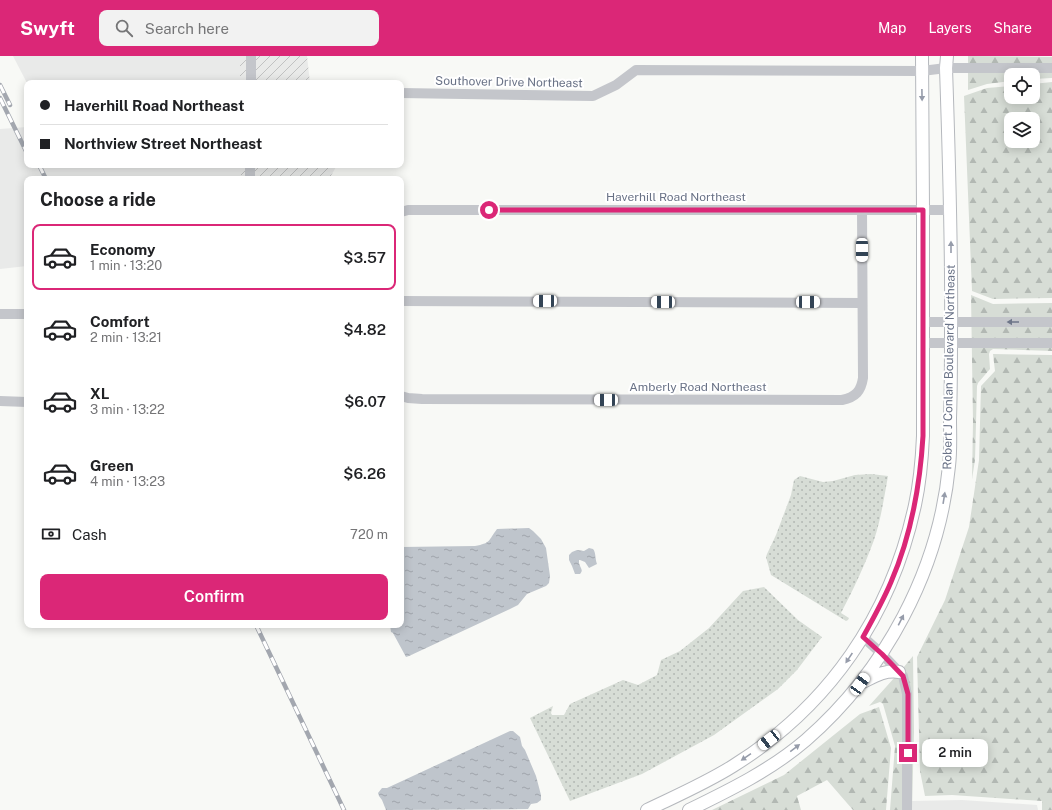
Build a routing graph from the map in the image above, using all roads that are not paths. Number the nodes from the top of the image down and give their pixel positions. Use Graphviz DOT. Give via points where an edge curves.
graph roads {
  1 [pos="251,56"];
  2 [pos="922,56"];
  3 [pos="946,62"];
  4 [pos="1052,68"];
  5 [pos="922,71"];
  6 [pos="251,80"];
  7 [pos="404,94"];
  8 [pos="862,210"];
  9 [pos="923,210"];
  10 [pos="951,210"];
  11 [pos="404,211"];
  12 [pos="404,301"];
  13 [pos="862,303"];
  14 [pos="0,314"];
  15 [pos="24,314"];
  16 [pos="923,322"];
  17 [pos="952,322"];
  18 [pos="1052,322"];
  19 [pos="923,342"];
  20 [pos="951,342"];
  21 [pos="1052,343"];
  22 [pos="405,397"];
  23 [pos="0,401"];
  24 [pos="24,402"];
  25 [pos="863,637"];
  26 [pos="882,654"];
  27 [pos="899,672"];
  28 [pos="860,684"];
  29 [pos="647,810"];
  30 [pos="689,810"];
  31 [pos="907,810"];
  1 -- 6 [label="street"];
  2 -- 5 [label="main road, Robert J Conlan Boulevard Northeast"];
  3 -- 4 [label="street, Southover Drive Northeast"];
  3 -- 5 [label="street, Southover Drive Northeast"];
  3 -- 10 [label="main road, Robert J Conlan Boulevard Northeast"];
  5 -- 7 [label="street, Southover Drive Northeast" via="636,70 616,85 593,96"];
  5 -- 9 [label="main road, Robert J Conlan Boulevard Northeast, one-way"];
  8 -- 9 [label="street, Haverhill Road Northeast"];
  8 -- 11 [label="street, Haverhill Road Northeast"];
  8 -- 13 [label="street"];
  9 -- 10 [label="street, Haverhill Road Northeast"];
  9 -- 16 [label="main road, Robert J Conlan Boulevard Northeast"];
  17 -- 10 [label="main road, Robert J Conlan Boulevard Northeast, one-way"];
  12 -- 13 [label="street"];
  13 -- 22 [label="street, Amberly Road Northeast" via="863,378 858,392 842,400"];
  14 -- 15 [label="street"];
  16 -- 17 [label="street"];
  16 -- 19 [label="main road, Robert J Conlan Boulevard Northeast"];
  18 -- 17 [label="street, one-way"];
  17 -- 20 [label="main road, Robert J Conlan Boulevard Northeast"];
  19 -- 20 [label="street"];
  19 -- 25 [label="main road, Robert J Conlan Boulevard Northeast" via="923,436 915,504 892,582"];
  20 -- 21 [label="street"];
  26 -- 20 [label="main road, Robert J Conlan Boulevard Northeast, one-way" via="918,585 931,552 943,506 949,465"];
  23 -- 24 [label="street"];
  25 -- 26 [label="street"];
  25 -- 29 [label="main road, Robert J Conlan Boulevard Northeast, one-way" via="819,695 792,722 733,766"];
  26 -- 27 [label="street"];
  26 -- 28 [label="main road, Robert J Conlan Boulevard Northeast"];
  27 -- 28 [label="main road" via="878,674"];
  27 -- 31 [label="street" via="903,676 908,694"];
  30 -- 28 [label="main road, Robert J Conlan Boulevard Northeast, one-way" via="768,768 805,740"];
}
